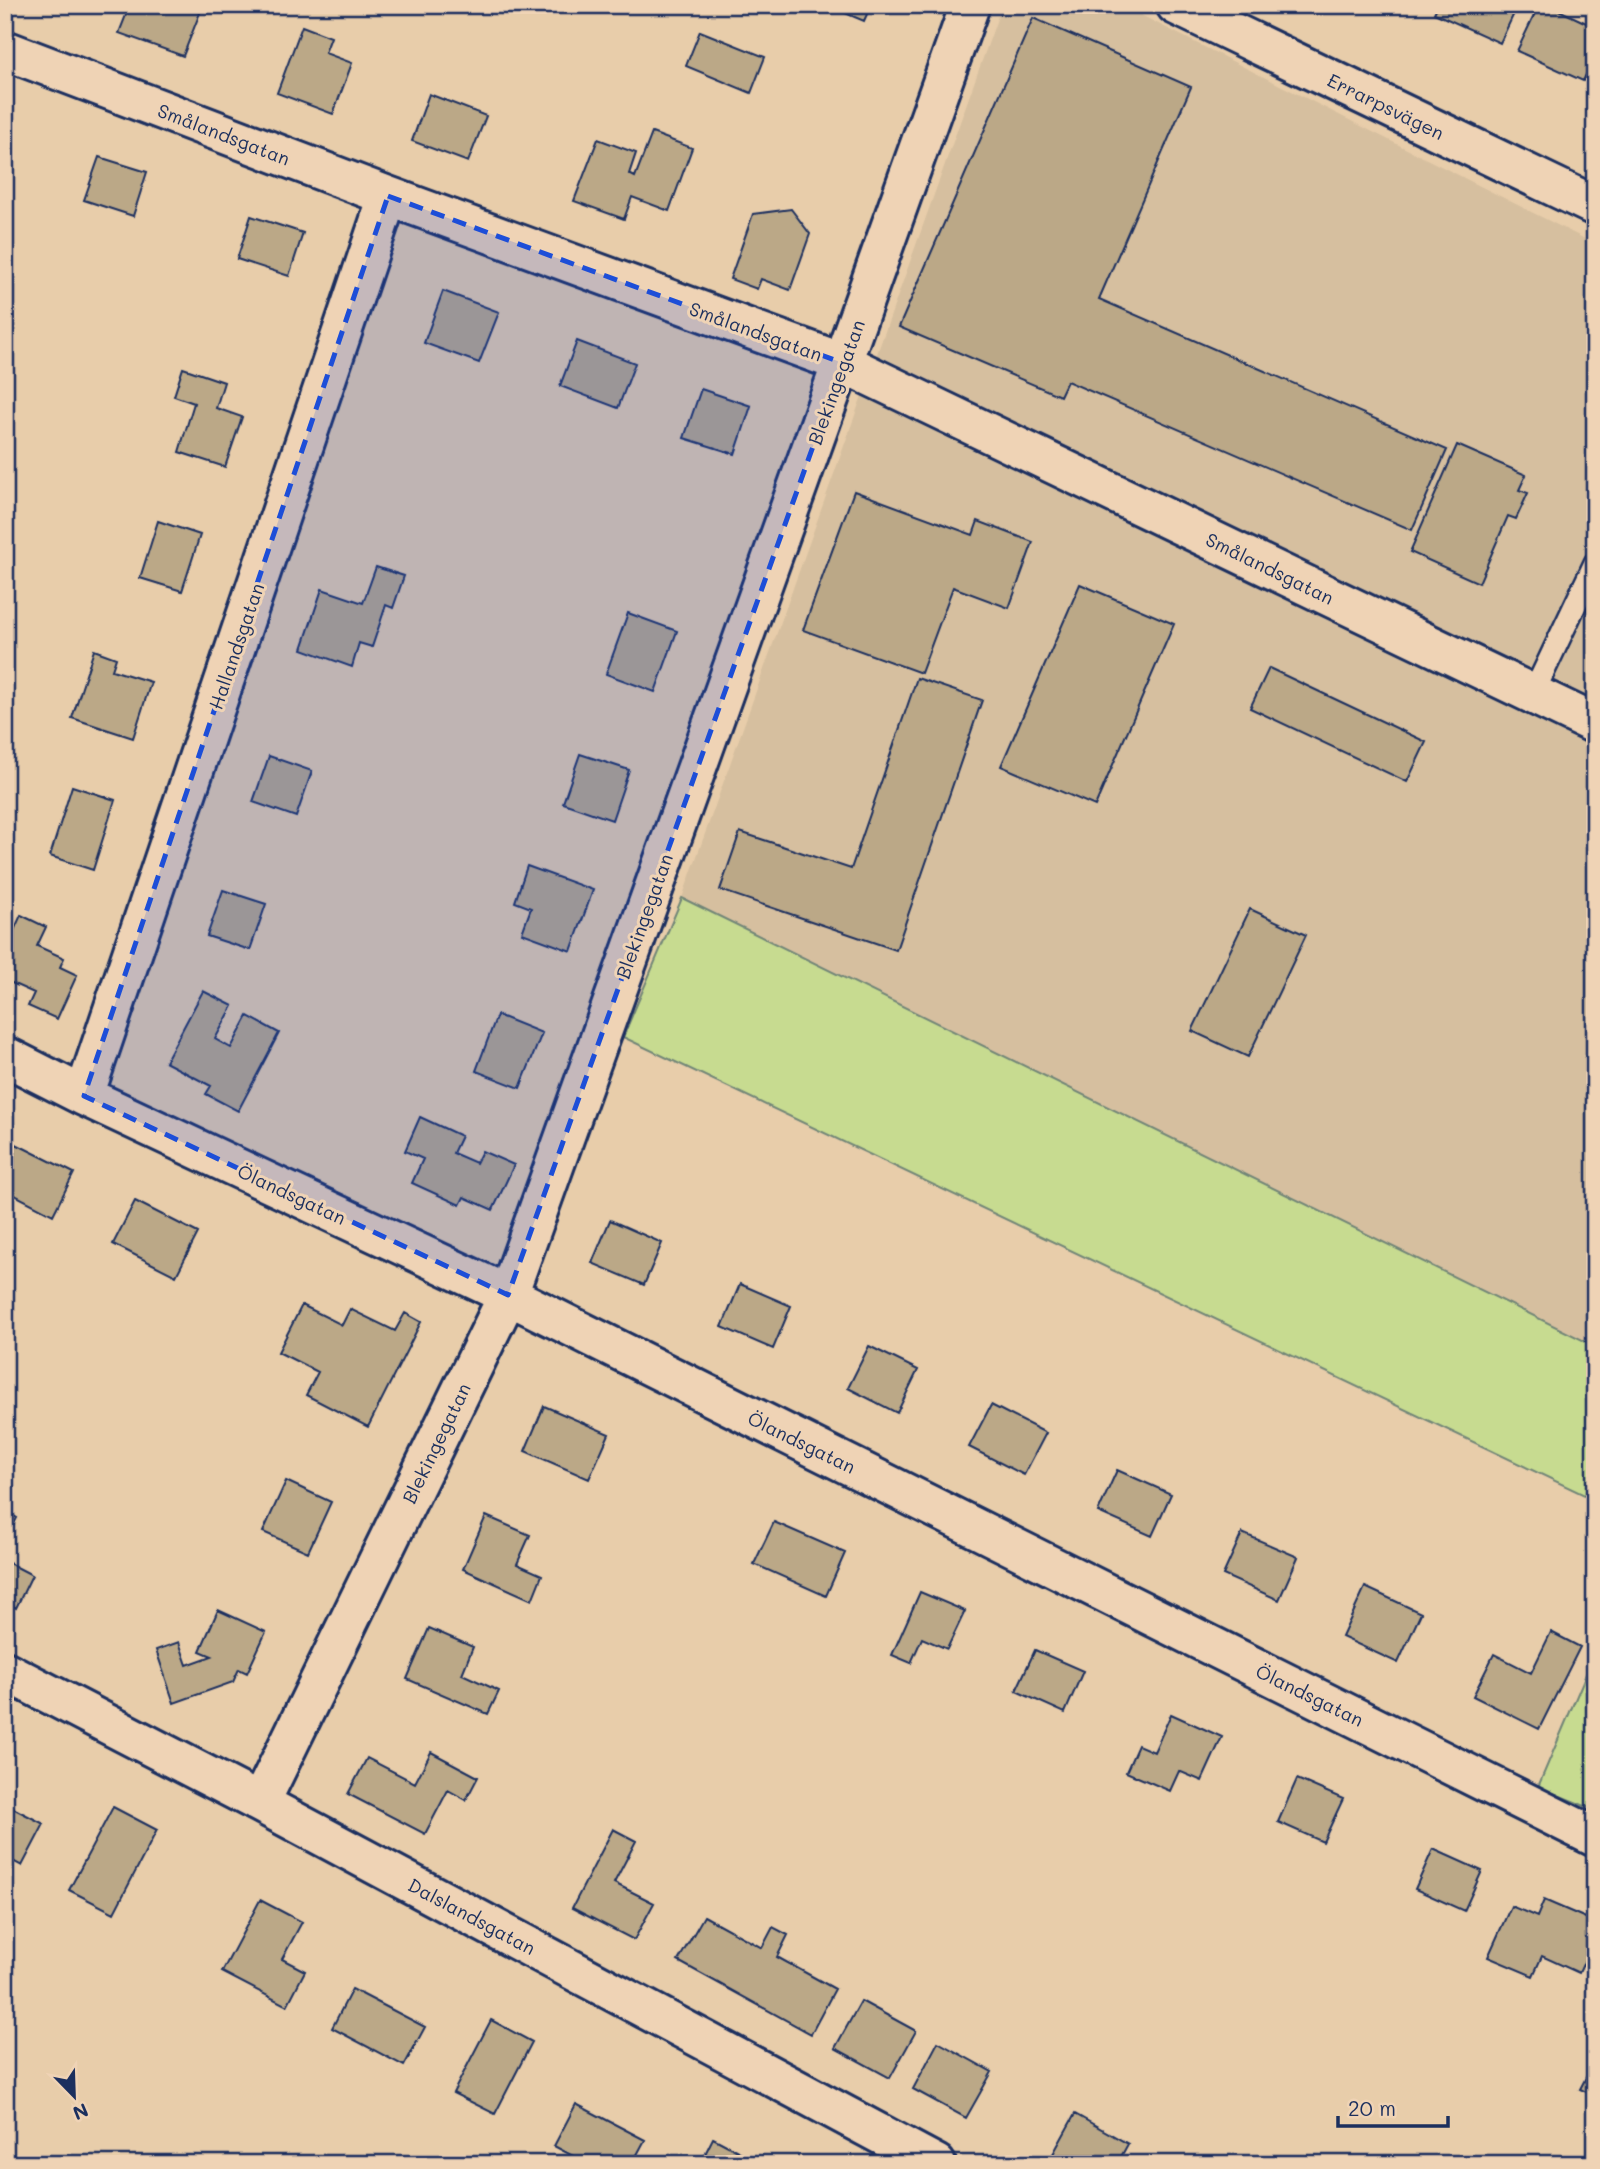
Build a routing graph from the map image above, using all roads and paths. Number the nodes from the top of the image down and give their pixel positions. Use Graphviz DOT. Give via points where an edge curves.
graph roads {
  1 [pos="970,5"];
  2 [pos="1176,5"];
  3 [pos="5,50"];
  4 [pos="388,196"];
  5 [pos="1595,206"];
  6 [pos="843,363"];
  7 [pos="1595,564"];
  8 [pos="1533,694"];
  9 [pos="1595,724"];
  10 [pos="5,1056"];
  11 [pos="84,1096"];
  12 [pos="508,1295"];
  13 [pos="5,1671"];
  14 [pos="260,1802"];
  15 [pos="1595,1837"];
  16 [pos="936,2164"];
  1 -- 6 [label="street, Blekingegatan"];
  2 -- 5 [label="street, Errarpsvägen"];
  3 -- 4 [label="street, Smålandsgatan"];
  4 -- 6 [label="street, Smålandsgatan"];
  4 -- 11 [label="street, Hallandsgatan"];
  6 -- 8 [label="street, Smålandsgatan"];
  6 -- 12 [label="street, Blekingegatan"];
  7 -- 8 [label="lane"];
  8 -- 9 [label="street, Smålandsgatan"];
  10 -- 11 [label="street, Ölandsgatan"];
  11 -- 12 [label="street, Ölandsgatan"];
  12 -- 14 [label="street, Blekingegatan"];
  12 -- 15 [label="street, Ölandsgatan"];
  13 -- 14 [label="street, Dalslandsgatan"];
  14 -- 16 [label="street, Dalslandsgatan"];
}
